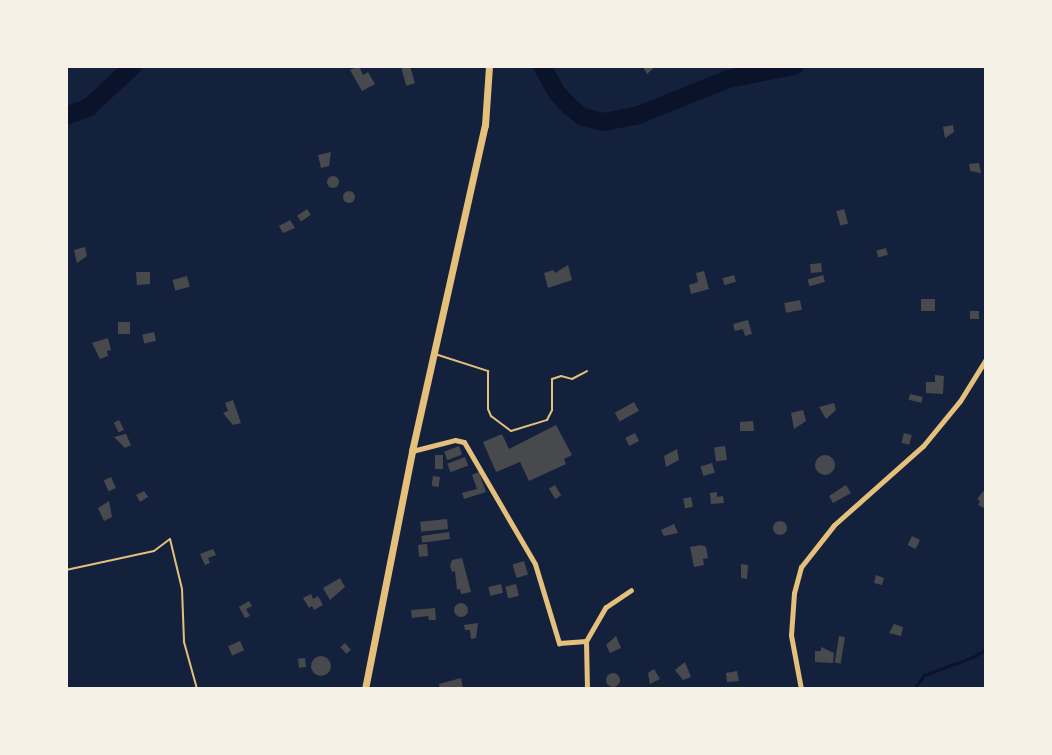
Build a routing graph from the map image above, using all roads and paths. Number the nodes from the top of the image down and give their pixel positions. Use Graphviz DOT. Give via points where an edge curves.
graph roads {
  1 [pos="489,66"];
  2 [pos="434,353"];
  3 [pos="986,359"];
  4 [pos="587,371"];
  5 [pos="412,451"];
  6 [pos="66,570"];
  7 [pos="631,590"];
  8 [pos="586,641"];
  9 [pos="197,689"];
  10 [pos="365,689"];
  11 [pos="587,689"];
  12 [pos="801,689"];
  1 -- 2 [label="main road" via="485,125"];
  2 -- 4 [label="lane" via="488,371 488,409 511,431 547,420 552,379 572,379"];
  2 -- 5 [label="main road"];
  3 -- 12 [label="street" via="923,446 834,525 801,567 791,635"];
  5 -- 8 [label="street" via="464,442 535,564 559,643"];
  5 -- 10 [label="main road"];
  6 -- 9 [label="lane" via="154,551 170,539 182,589 184,642"];
  7 -- 8 [label="street" via="606,607"];
  8 -- 11 [label="street"];
}
